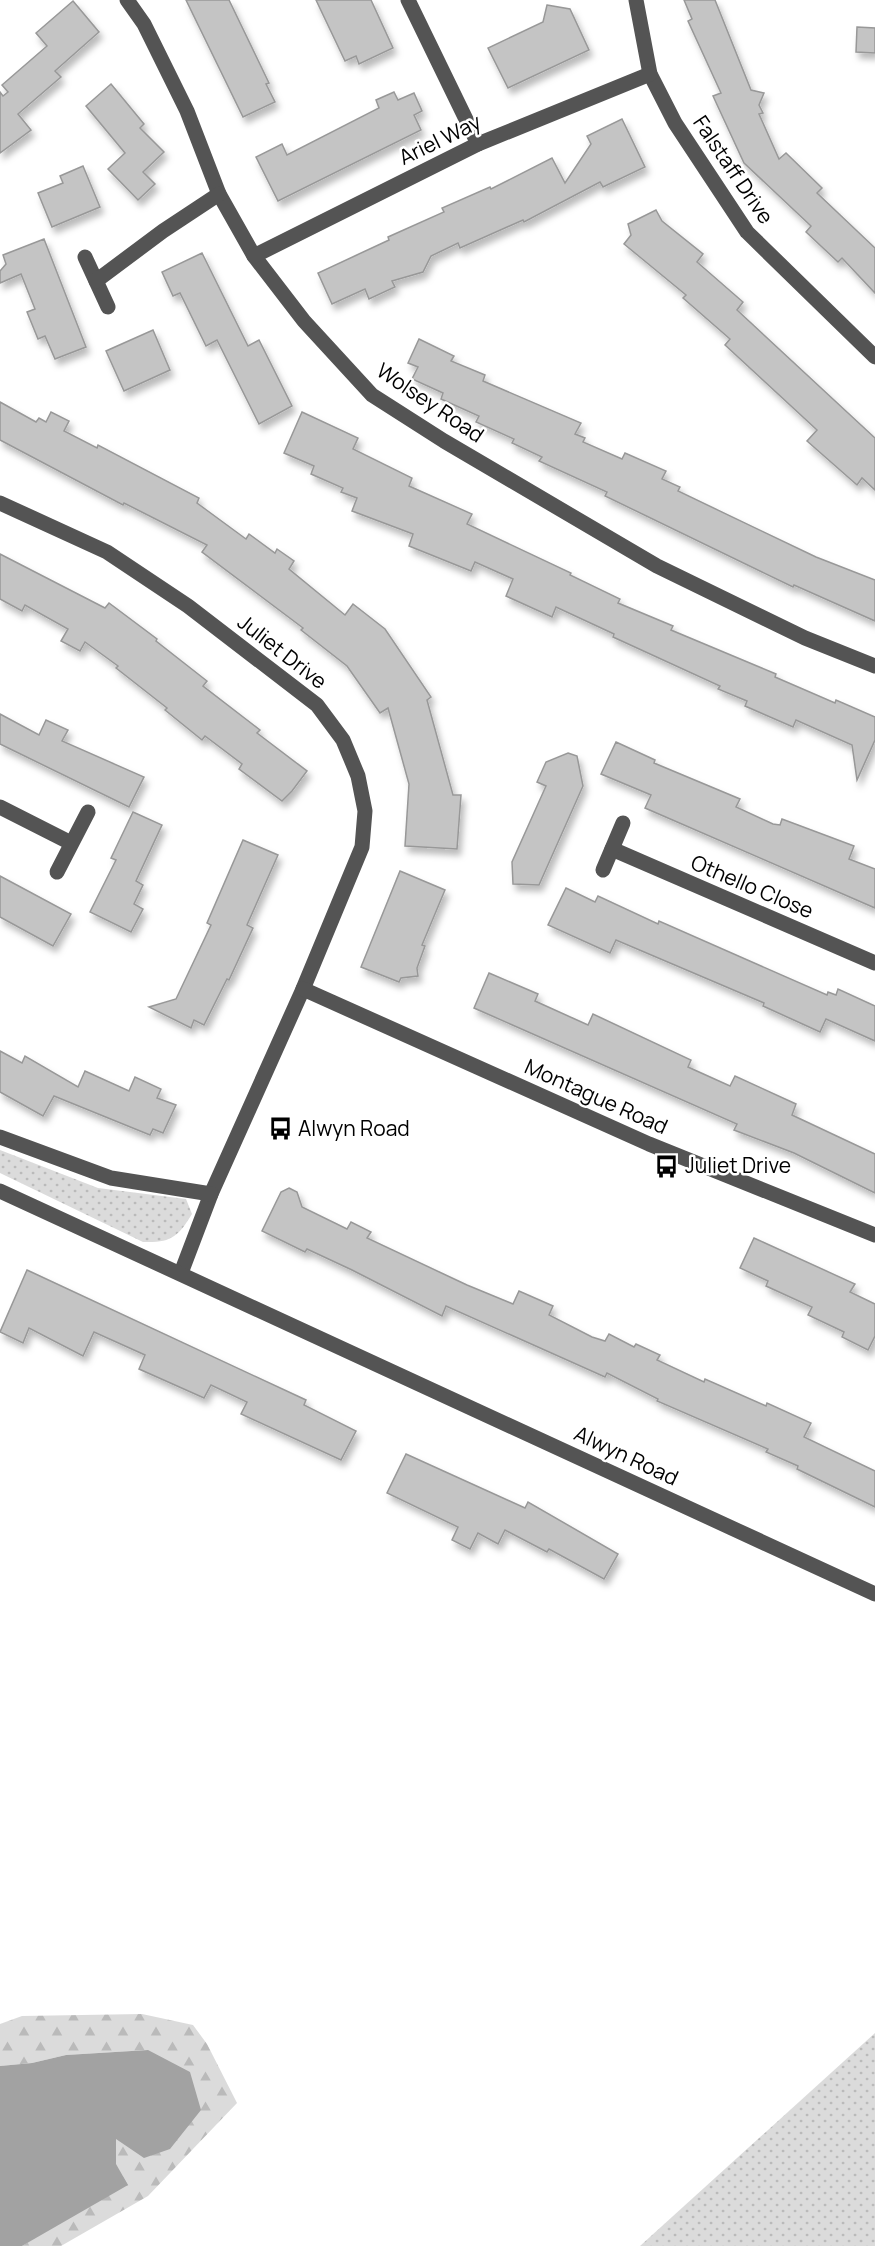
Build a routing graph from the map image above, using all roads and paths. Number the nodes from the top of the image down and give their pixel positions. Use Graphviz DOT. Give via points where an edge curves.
graph roads {
  1 [pos="128,0"];
  2 [pos="408,0"];
  3 [pos="636,0"];
  4 [pos="650,74"];
  5 [pos="478,144"];
  6 [pos="219,194"];
  7 [pos="254,256"];
  8 [pos="85,257"];
  9 [pos="96,281"];
  10 [pos="108,307"];
  11 [pos="875,357"];
  12 [pos="0,503"];
  13 [pos="875,666"];
  14 [pos="0,807"];
  15 [pos="88,812"];
  16 [pos="623,824"];
  17 [pos="71,843"];
  18 [pos="612,849"];
  19 [pos="603,870"];
  20 [pos="57,872"];
  21 [pos="875,963"];
  22 [pos="303,989"];
  23 [pos="0,1137"];
  24 [pos="0,1191"];
  25 [pos="212,1194"];
  26 [pos="875,1234"];
  27 [pos="181,1273"];
  28 [pos="875,1594"];
  1 -- 6 [label="street, Wolsey Road" via="187,111"];
  2 -- 5 [label="street"];
  3 -- 4 [label="street, Falstaff Drive"];
  4 -- 5 [label="street, Ariel Way"];
  4 -- 11 [label="street, Falstaff Drive" via="675,123 747,232"];
  5 -- 7 [label="street, Ariel Way"];
  6 -- 7 [label="street, Wolsey Road"];
  6 -- 9 [label="street"];
  7 -- 13 [label="street, Wolsey Road" via="304,321 372,394 444,441 657,566 805,638"];
  8 -- 9 [label="street"];
  9 -- 10 [label="street"];
  12 -- 22 [label="street, Juliet Drive" via="107,552 188,606 317,705 343,740 358,776 365,811 362,847"];
  14 -- 17 [label="street"];
  15 -- 17 [label="street"];
  16 -- 18 [label="street"];
  17 -- 20 [label="street"];
  18 -- 19 [label="street"];
  18 -- 21 [label="street, Othello Close"];
  22 -- 25 [label="street, Juliet Drive"];
  22 -- 26 [label="street, Montague Road" via="649,1144"];
  23 -- 25 [label="street" via="111,1178"];
  24 -- 27 [label="street, Alwyn Road"];
  25 -- 27 [label="street, Juliet Drive"];
  27 -- 28 [label="street, Alwyn Road"];
}
